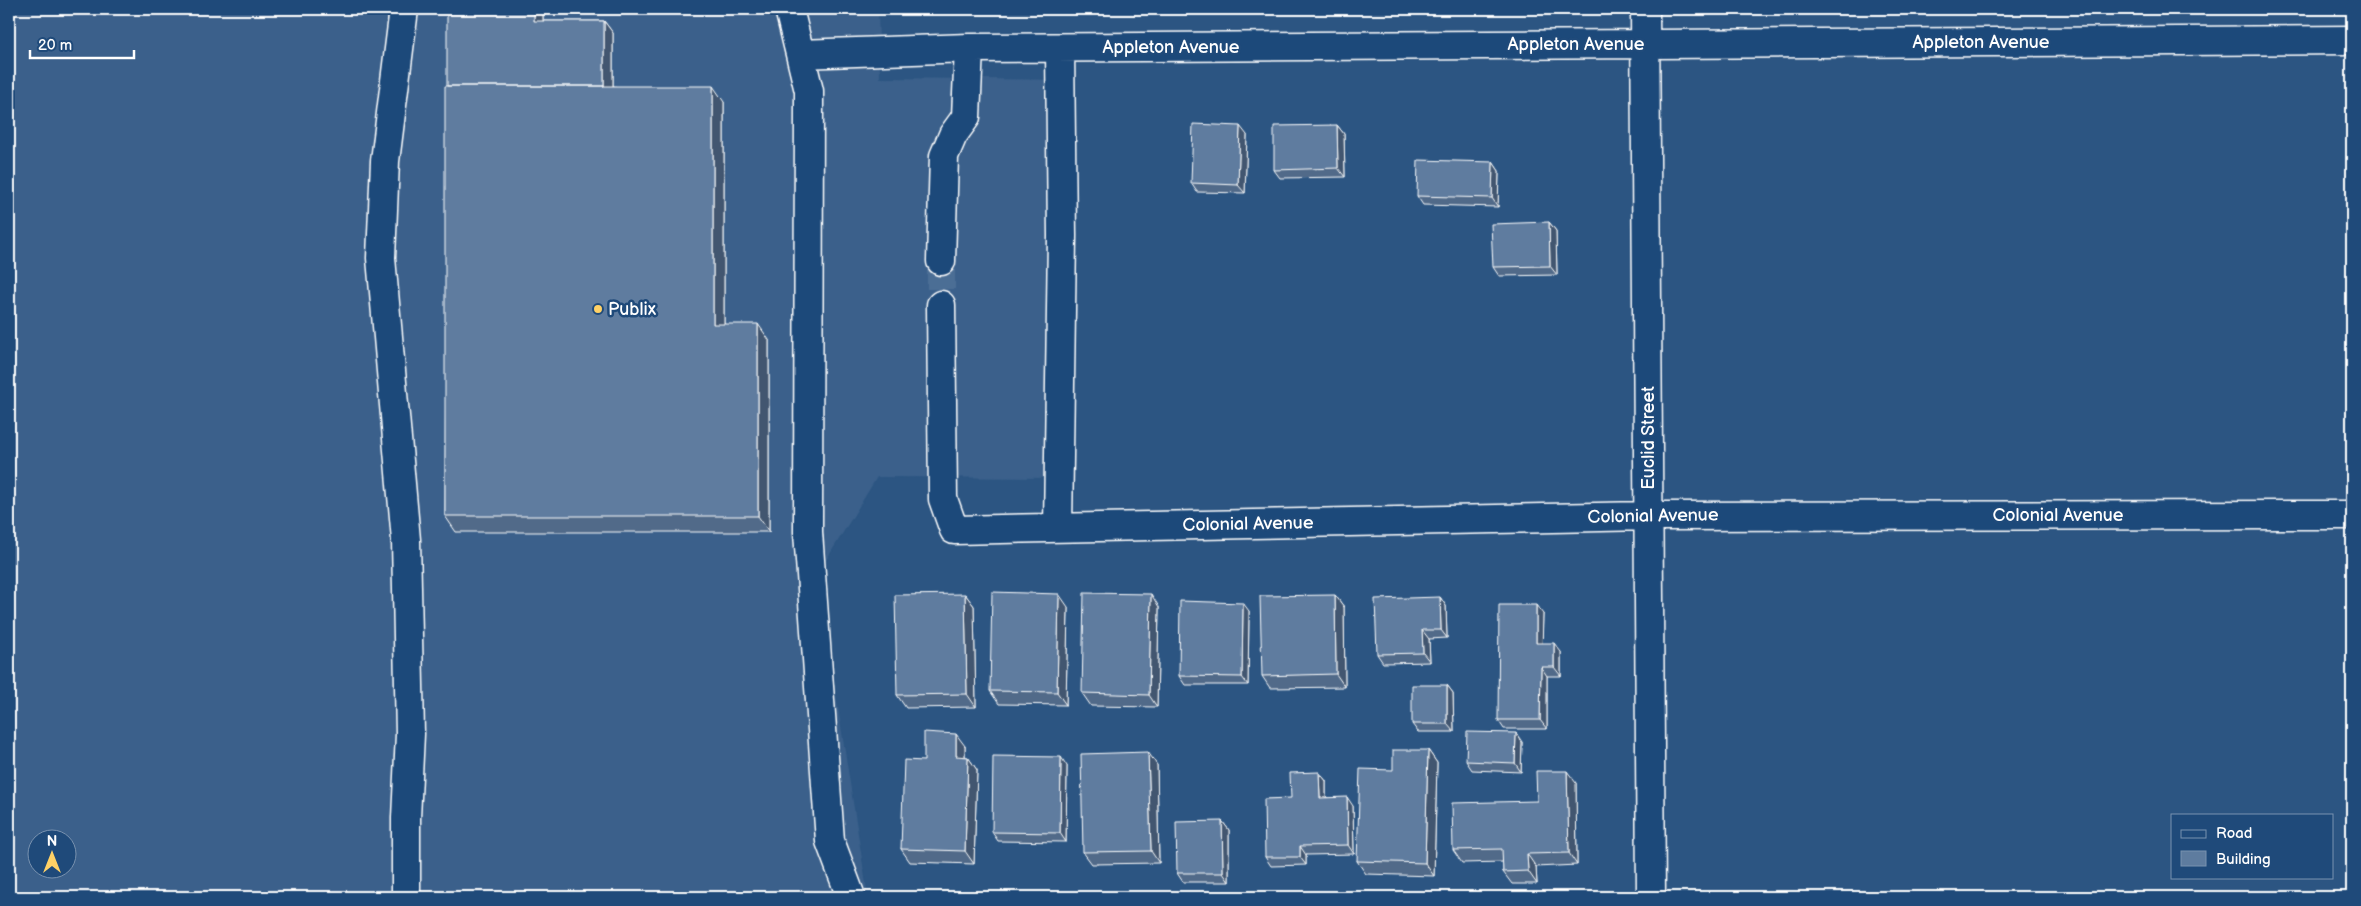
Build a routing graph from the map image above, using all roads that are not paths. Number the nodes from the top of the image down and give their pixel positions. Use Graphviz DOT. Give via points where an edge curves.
graph roads {
  1 [pos="404,9"];
  2 [pos="789,9"];
  3 [pos="1645,9"];
  4 [pos="2352,40"];
  5 [pos="1645,44"];
  6 [pos="969,48"];
  7 [pos="1060,48"];
  8 [pos="800,54"];
  9 [pos="942,261"];
  10 [pos="942,305"];
  11 [pos="2352,514"];
  12 [pos="1648,516"];
  13 [pos="1058,528"];
  14 [pos="406,897"];
  15 [pos="851,897"];
  16 [pos="1651,897"];
  1 -- 14 [label="street" via="385,161 380,258 406,540 410,734"];
  2 -- 8 [label="street"];
  3 -- 5 [label="street, Euclid Street"];
  4 -- 5 [label="street, Appleton Avenue"];
  5 -- 7 [label="street, Appleton Avenue"];
  5 -- 12 [label="street, Euclid Street"];
  6 -- 7 [label="street, Appleton Avenue"];
  6 -- 8 [label="street, Appleton Avenue"];
  6 -- 9 [label="street" via="966,117 944,156"];
  7 -- 13 [label="street" via="1062,236"];
  8 -- 15 [label="street" via="809,91 808,532 830,841"];
  10 -- 13 [label="street, Colonial Avenue" via="943,499 954,530"];
  11 -- 12 [label="street, Colonial Avenue"];
  12 -- 13 [label="street, Colonial Avenue"];
  12 -- 16 [label="street, Euclid Street"];
}
